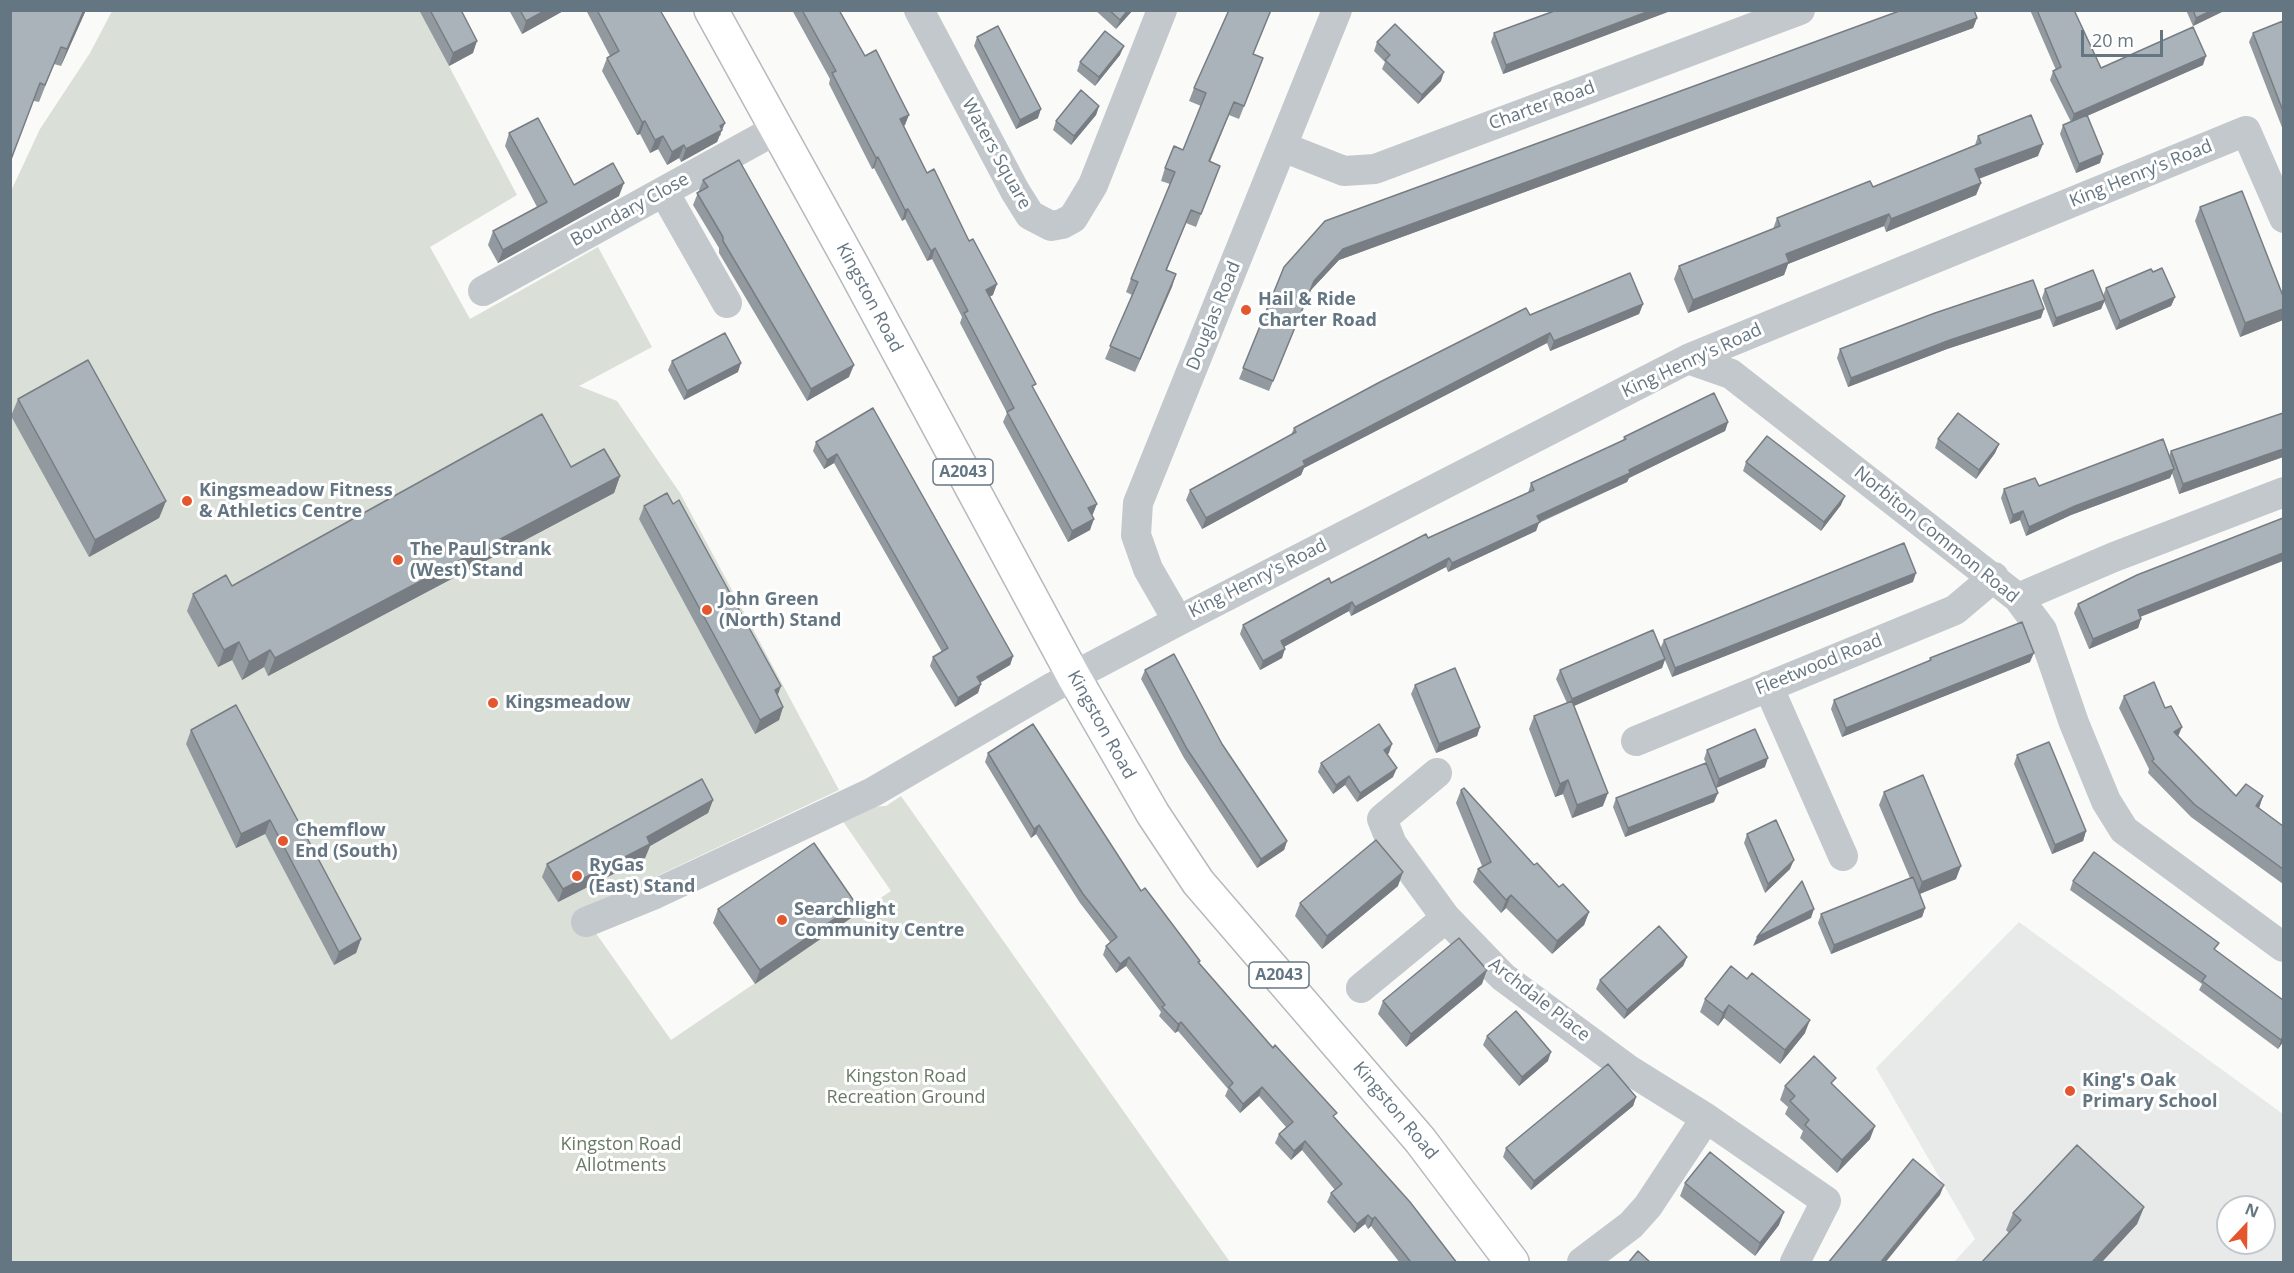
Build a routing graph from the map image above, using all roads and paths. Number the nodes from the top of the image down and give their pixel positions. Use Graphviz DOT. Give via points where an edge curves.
graph roads {
  1 [pos="711,10"];
  2 [pos="919,10"];
  3 [pos="1162,10"];
  4 [pos="1337,10"];
  5 [pos="1798,11"];
  6 [pos="777,129"];
  7 [pos="1283,147"];
  8 [pos="664,192"];
  9 [pos="2283,218"];
  10 [pos="483,291"];
  11 [pos="727,303"];
  12 [pos="1688,358"];
  13 [pos="2283,492"];
  14 [pos="1994,577"];
  15 [pos="2018,598"];
  16 [pos="1178,621"];
  17 [pos="1074,677"];
  18 [pos="1768,686"];
  19 [pos="1636,741"];
  20 [pos="1437,773"];
  21 [pos="1843,856"];
  22 [pos="1446,918"];
  23 [pos="586,922"];
  24 [pos="2283,948"];
  25 [pos="1361,988"];
  26 [pos="1706,1118"];
  27 [pos="1512,1263"];
  28 [pos="1582,1263"];
  29 [pos="1795,1263"];
  1 -- 6 [label="main road, A2043"];
  2 -- 3 [label="street, Waters Square" via="1015,192 1030,215 1052,226 1073,218 1093,185"];
  4 -- 7 [label="street, Douglas Road"];
  5 -- 7 [label="street, Charter Road" via="1375,169 1344,171"];
  6 -- 8 [label="street, Boundary Close"];
  6 -- 17 [label="main road, Kingston Road / A2043"];
  7 -- 16 [label="street, Douglas Road" via="1138,503 1136,535 1148,569"];
  8 -- 10 [label="street, Boundary Close"];
  8 -- 11 [label="street"];
  9 -- 12 [label="street, King Henry's Road" via="2246,131"];
  12 -- 14 [label="street, Norbiton Common Road" via="1731,374"];
  12 -- 16 [label="street, King Henry's Road"];
  13 -- 15 [label="street"];
  14 -- 15 [label="street, Norbiton Common Road"];
  14 -- 18 [label="street, Fleetwood Road" via="1955,610"];
  15 -- 24 [label="street, Norbiton Common Road" via="2042,630 2074,723 2106,801 2124,830"];
  16 -- 17 [label="street, King Henry's Road"];
  17 -- 23 [label="street, King Henry's Road" via="873,792"];
  17 -- 27 [label="main road, Kingston Road / A2043" via="1144,801 1198,882 1420,1140"];
  18 -- 19 [label="street, Fleetwood Road"];
  18 -- 21 [label="street"];
  20 -- 22 [label="street, Archdale Place" via="1382,819 1392,844"];
  22 -- 25 [label="street"];
  22 -- 26 [label="street, Archdale Place" via="1503,977 1629,1070"];
  26 -- 28 [label="street" via="1648,1206 1631,1225"];
  26 -- 29 [label="street, Archdale Place" via="1826,1201"];
}
